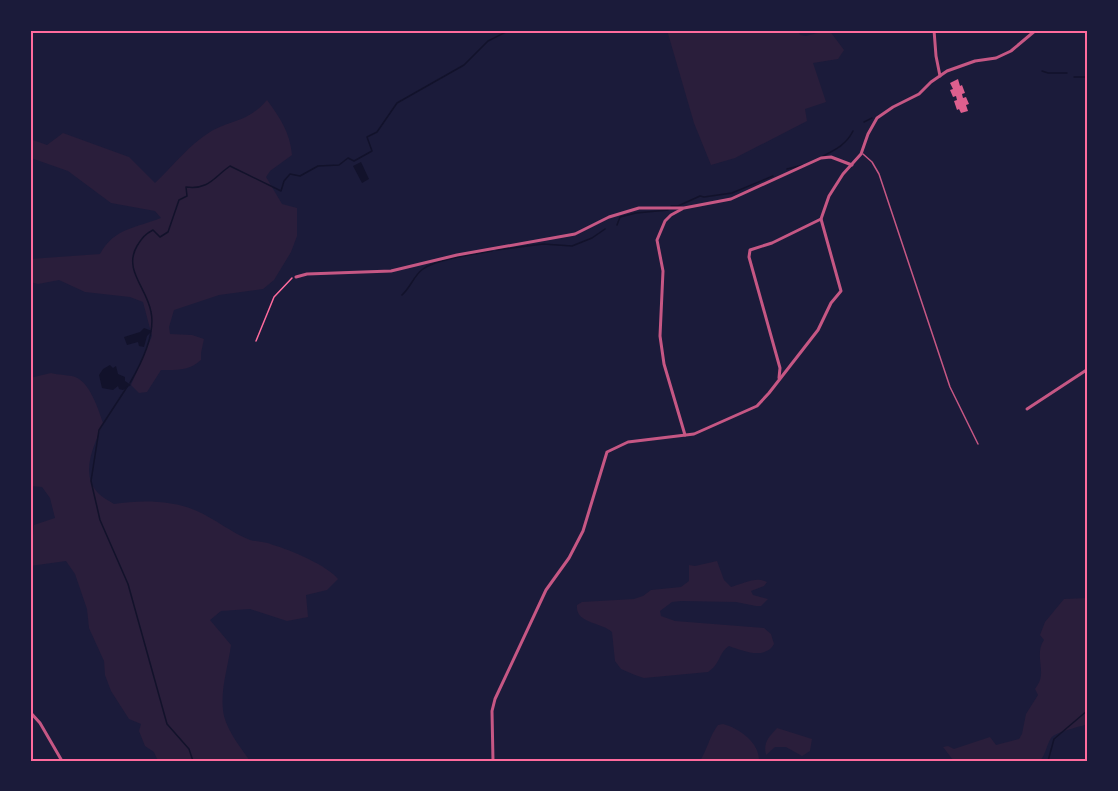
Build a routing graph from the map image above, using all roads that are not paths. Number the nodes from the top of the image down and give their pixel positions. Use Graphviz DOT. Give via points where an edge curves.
graph roads {
  1 [pos="934,30"];
  2 [pos="1036,30"];
  3 [pos="940,76"];
  4 [pos="861,153"];
  5 [pos="852,165"];
  6 [pos="684,208"];
  7 [pos="821,219"];
  8 [pos="296,277"];
  9 [pos="1088,369"];
  10 [pos="778,380"];
  11 [pos="1027,409"];
  12 [pos="685,435"];
  13 [pos="978,444"];
  14 [pos="30,712"];
  15 [pos="62,761"];
  16 [pos="493,761"];
  1 -- 3 [label="street"];
  2 -- 3 [label="street" via="1003,54 962,64"];
  3 -- 4 [label="street" via="919,94 877,118"];
  4 -- 5 [label="street"];
  4 -- 13 [label="lane" via="879,174 950,387"];
  5 -- 6 [label="street" via="831,157 822,158 739,197"];
  5 -- 7 [label="street" via="829,196"];
  6 -- 8 [label="street" via="639,208 575,234 391,271"];
  6 -- 12 [label="street" via="665,221 657,240 663,271 660,336 664,364"];
  7 -- 10 [label="street" via="841,291 818,330"];
  7 -- 10 [label="street" via="750,250 780,368"];
  9 -- 11 [label="street"];
  10 -- 12 [label="street" via="757,406"];
  12 -- 16 [label="street" via="628,442 607,452 583,531 546,590 495,699"];
  14 -- 15 [label="street"];
}
